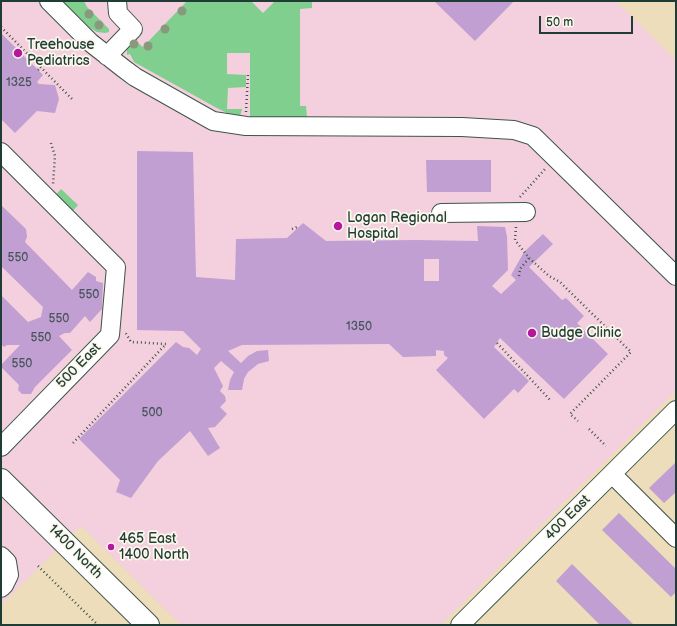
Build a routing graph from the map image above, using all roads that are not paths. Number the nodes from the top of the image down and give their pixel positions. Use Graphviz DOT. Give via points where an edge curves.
graph roads {
  1 [pos="49,1"];
  2 [pos="117,1"];
  3 [pos="107,56"];
  4 [pos="1,152"];
  5 [pos="521,212"];
  6 [pos="441,213"];
  7 [pos="676,276"];
  8 [pos="676,410"];
  9 [pos="1,447"];
  10 [pos="612,474"];
  11 [pos="1,480"];
  12 [pos="676,538"];
  13 [pos="1,556"];
  14 [pos="1,588"];
  15 [pos="466,623"];
  16 [pos="148,625"];
  1 -- 3 [label="street"];
  2 -- 3 [label="street" via="118,13 133,29"];
  3 -- 7 [label="street" via="135,77 213,121 246,126 484,128 514,130 533,136"];
  4 -- 9 [label="street, 500 East" via="116,267 110,335"];
  5 -- 6 [label="street"];
  8 -- 10 [label="street, 400 East"];
  10 -- 12 [label="street"];
  10 -- 15 [label="street, 400 East"];
  11 -- 16 [label="main road, 1400 North"];
  13 -- 14 [label="street" via="7,562 9,575"];
}
